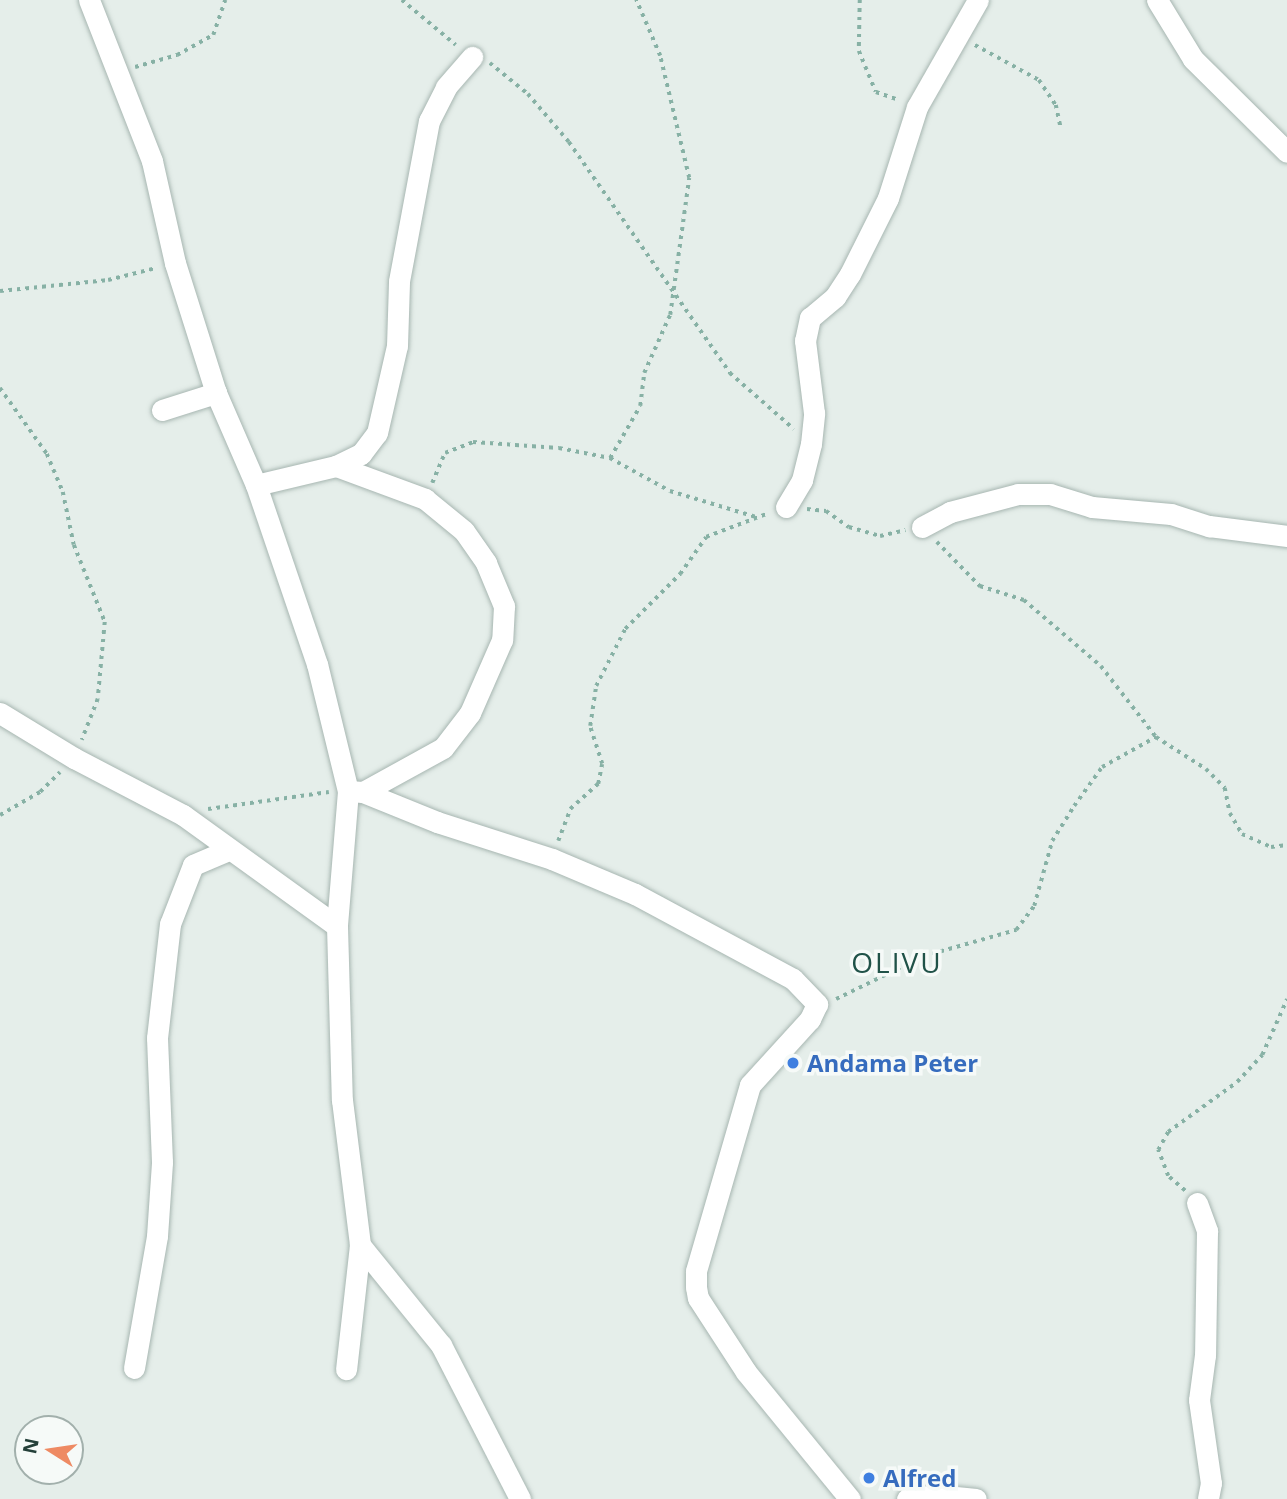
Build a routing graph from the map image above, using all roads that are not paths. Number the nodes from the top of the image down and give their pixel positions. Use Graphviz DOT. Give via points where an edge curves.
graph roads {
  1 [pos="89,0"];
  2 [pos="978,0"];
  3 [pos="1157,0"];
  4 [pos="472,57"];
  5 [pos="1287,152"];
  6 [pos="216,393"];
  7 [pos="162,410"];
  8 [pos="336,466"];
  9 [pos="256,485"];
  10 [pos="786,507"];
  11 [pos="922,527"];
  12 [pos="1287,536"];
  13 [pos="0,713"];
  14 [pos="355,791"];
  15 [pos="229,850"];
  16 [pos="337,926"];
  17 [pos="1197,1203"];
  18 [pos="360,1245"];
  19 [pos="134,1368"];
  20 [pos="345,1368"];
  21 [pos="520,1499"];
  22 [pos="850,1499"];
  23 [pos="907,1499"];
  24 [pos="976,1499"];
  25 [pos="1208,1499"];
  1 -- 6 [label="street" via="152,161 175,263"];
  2 -- 10 [label="street" via="917,107 888,198 850,274 835,298 810,318 805,341 814,414 811,444 802,480"];
  3 -- 5 [label="street" via="1193,58"];
  4 -- 8 [label="street" via="446,87 429,121 399,281 397,346 386,407 377,433 361,454"];
  6 -- 7 [label="street"];
  6 -- 9 [label="street"];
  8 -- 9 [label="street" via="314,475"];
  8 -- 14 [label="street" via="425,499 464,531 486,563 503,606 502,640 470,713 443,748"];
  9 -- 14 [label="street"];
  11 -- 12 [label="street" via="950,512 1018,494 1050,494 1092,508 1171,514 1209,526"];
  13 -- 15 [label="street" via="183,815"];
  14 -- 16 [label="street"];
  14 -- 22 [label="street" via="552,859 704,928 793,979 817,1004 810,1019 750,1085 695,1287 746,1372"];
  15 -- 16 [label="street"];
  15 -- 19 [label="street" via="194,865 170,924 157,1038 162,1162 157,1236"];
  16 -- 18 [label="street" via="342,1100"];
  17 -- 25 [label="street" via="1207,1231 1205,1355 1199,1400"];
  18 -- 20 [label="street"];
  18 -- 21 [label="street" via="441,1345"];
  23 -- 24 [label="street" via="935,1495"];
}
